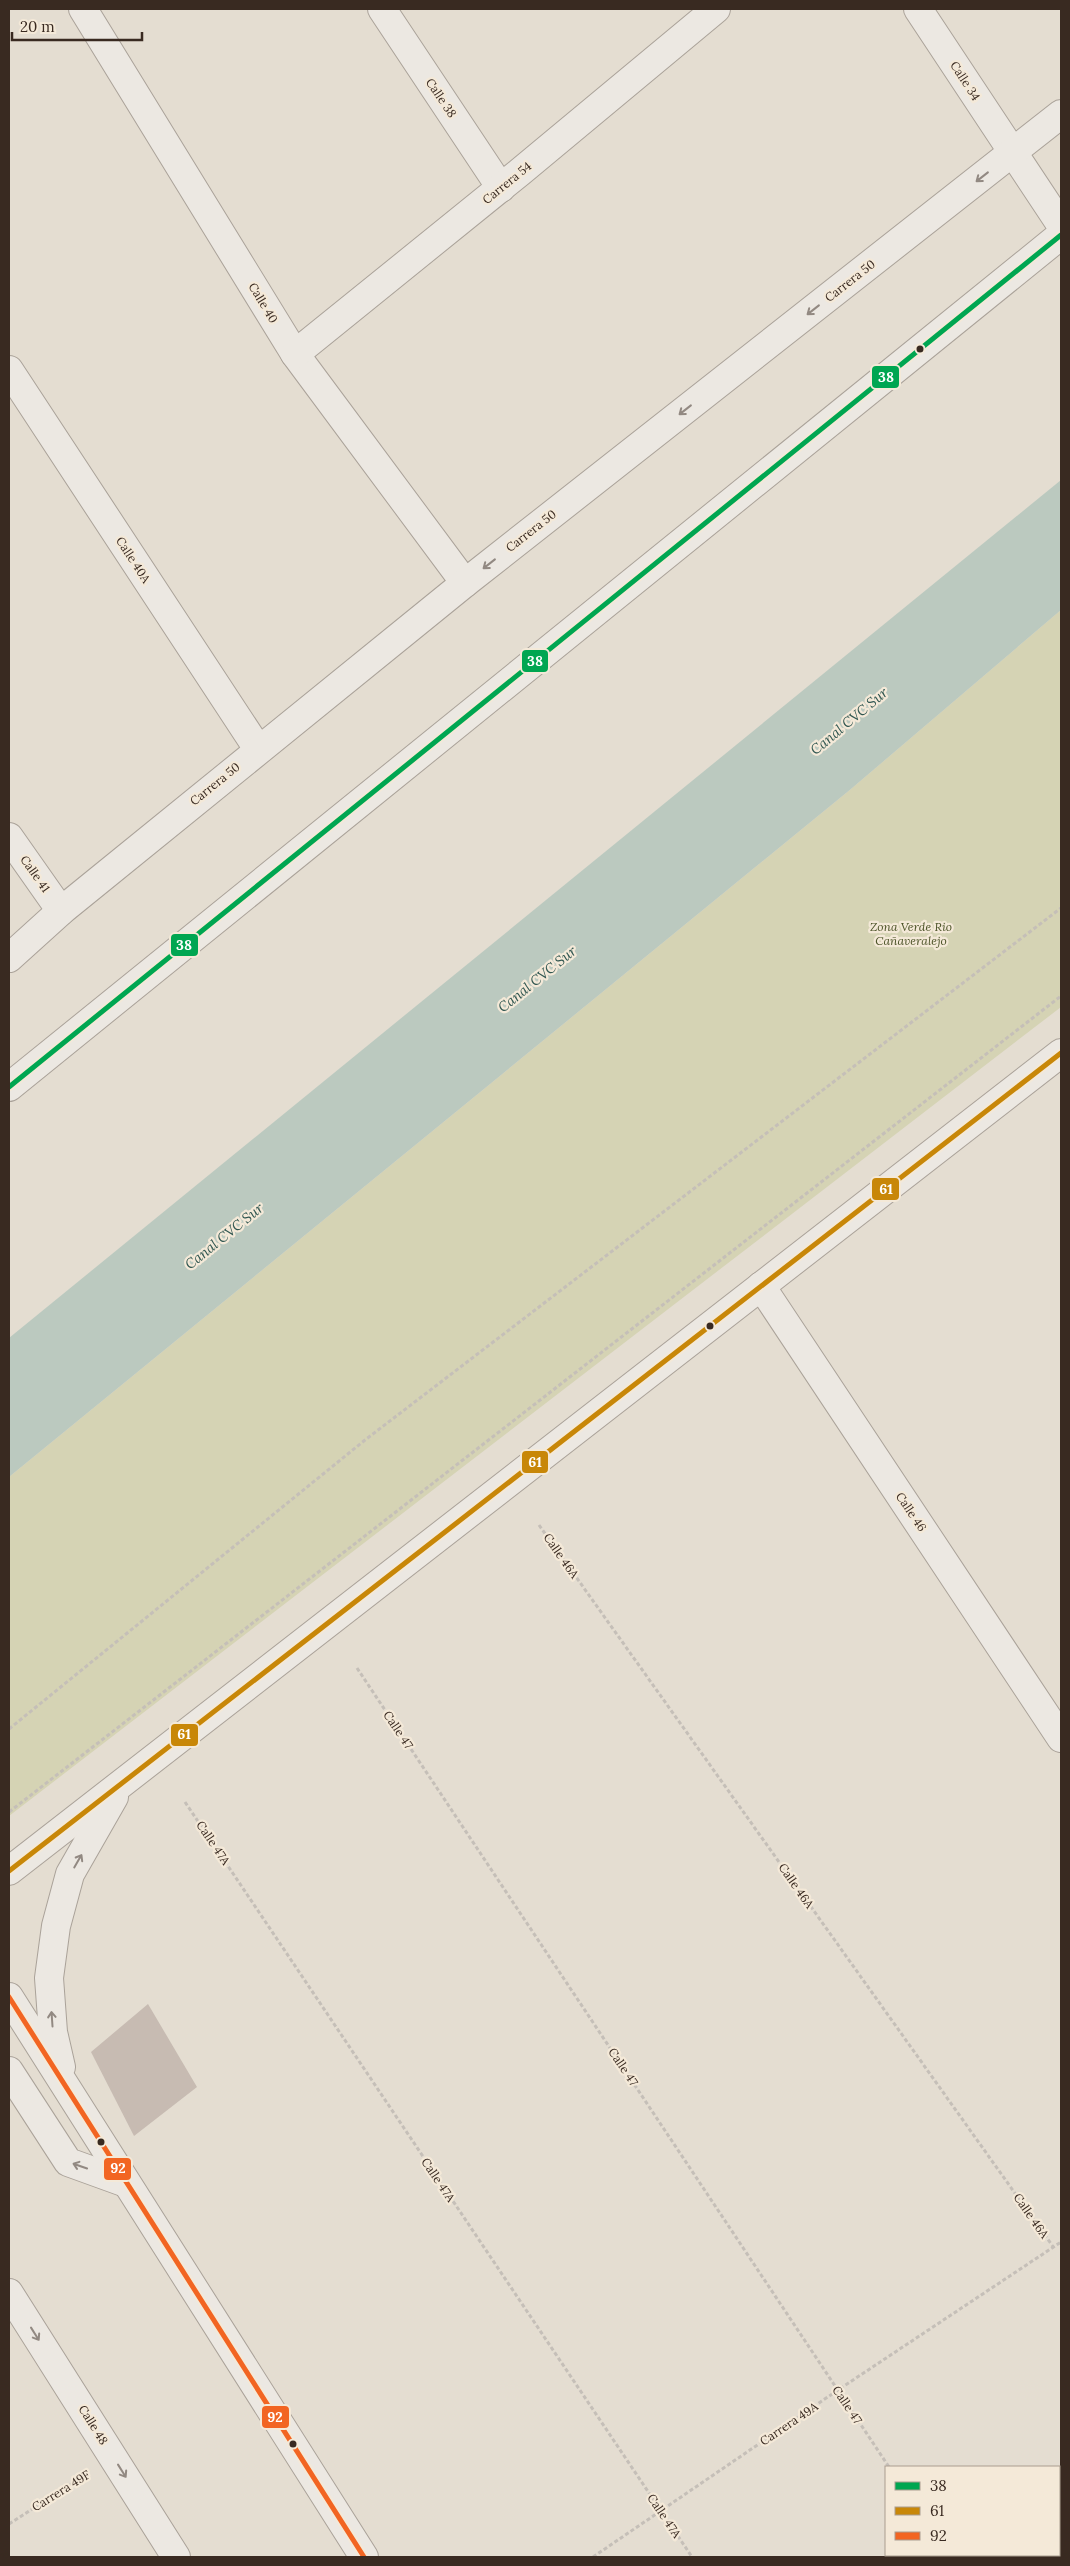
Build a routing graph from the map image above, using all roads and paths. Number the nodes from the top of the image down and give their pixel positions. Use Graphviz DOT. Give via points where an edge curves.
graph roads {
  1 [pos="83,9"];
  2 [pos="382,9"];
  3 [pos="716,9"];
  4 [pos="918,9"];
  5 [pos="1061,114"];
  6 [pos="1012,154"];
  7 [pos="501,188"];
  8 [pos="1061,225"];
  9 [pos="1061,236"];
  10 [pos="295,354"];
  11 [pos="9,370"];
  12 [pos="465,583"];
  13 [pos="258,749"];
  14 [pos="9,836"];
  15 [pos="1061,908"];
  16 [pos="61,911"];
  17 [pos="9,958"];
  18 [pos="1061,996"];
  19 [pos="1061,1053"];
  20 [pos="9,1087"];
  21 [pos="762,1286"];
  22 [pos="539,1525"];
  23 [pos="357,1668"];
  24 [pos="9,1729"];
  25 [pos="1061,1738"];
  26 [pos="121,1785"];
  27 [pos="185,1802"];
  28 [pos="9,1812"];
  29 [pos="9,1871"];
  30 [pos="9,1998"];
  31 [pos="9,2071"];
  32 [pos="64,2084"];
  33 [pos="126,2183"];
  34 [pos="1061,2242"];
  35 [pos="1054,2248"];
  36 [pos="9,2292"];
  37 [pos="838,2390"];
  38 [pos="114,2458"];
  39 [pos="888,2466"];
  40 [pos="661,2512"];
  41 [pos="9,2524"];
  42 [pos="176,2557"];
  43 [pos="364,2557"];
  44 [pos="593,2557"];
  45 [pos="692,2557"];
  1 -- 10 [label="street, Calle 40"];
  2 -- 7 [label="street, Calle 38"];
  3 -- 7 [label="street, Carrera 54"];
  4 -- 6 [label="street, Calle 34"];
  5 -- 6 [label="street, Carrera 50"];
  6 -- 8 [label="street, Calle 34"];
  6 -- 12 [label="street, Carrera 50, one-way"];
  7 -- 10 [label="street, Carrera 54"];
  9 -- 20 [label="street"];
  10 -- 12 [label="street, Calle 40"];
  11 -- 13 [label="street, Calle 40A"];
  12 -- 13 [label="street, Carrera 50"];
  13 -- 16 [label="street, Carrera 50"];
  14 -- 16 [label="street, Calle 41"];
  15 -- 24 [label="path" via="365,1440"];
  16 -- 17 [label="street, Carrera 50"];
  18 -- 28 [label="path"];
  19 -- 21 [label="street"];
  21 -- 25 [label="street, Calle 46"];
  21 -- 26 [label="street"];
  22 -- 35 [label="path, Calle 46A"];
  23 -- 37 [label="path, Calle 47"];
  26 -- 29 [label="street"];
  32 -- 26 [label="street, one-way" via="53,2032 49,1978 56,1926 70,1874"];
  27 -- 40 [label="path, Calle 47A"];
  30 -- 32 [label="street"];
  33 -- 31 [label="street, one-way" via="68,2162"];
  32 -- 33 [label="street"];
  33 -- 43 [label="street"];
  34 -- 35 [label="path, Carrera 49A"];
  35 -- 37 [label="path, Carrera 49A"];
  36 -- 38 [label="street, Calle 48, one-way"];
  37 -- 39 [label="path, Calle 47"];
  37 -- 40 [label="path, Carrera 49A"];
  38 -- 41 [label="path, Carrera 49F"];
  38 -- 42 [label="street, Calle 48, one-way"];
  40 -- 44 [label="path, Carrera 49A"];
  40 -- 45 [label="path, Calle 47A"];
}
